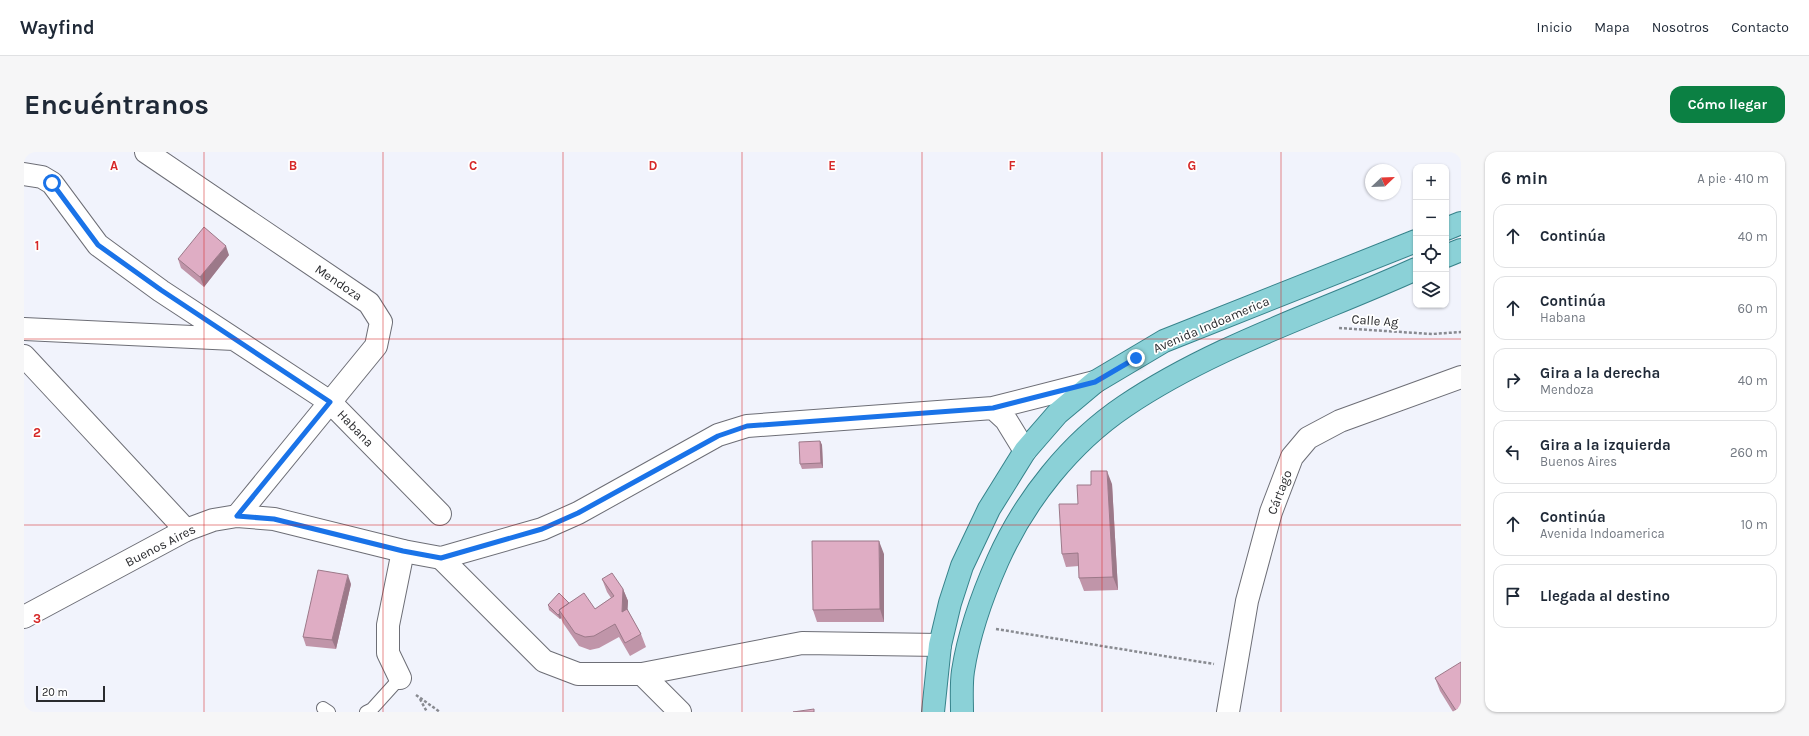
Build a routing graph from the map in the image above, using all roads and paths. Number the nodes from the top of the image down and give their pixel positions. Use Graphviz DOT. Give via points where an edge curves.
graph roads {
  1 [pos="146,152"];
  2 [pos="24,174"];
  3 [pos="1461,223"];
  4 [pos="1449,228"];
  5 [pos="1413,242"];
  6 [pos="1461,250"];
  7 [pos="1449,255"];
  8 [pos="1413,270"];
  9 [pos="1333,327"];
  10 [pos="24,330"];
  11 [pos="1461,332"];
  12 [pos="234,339"];
  13 [pos="24,356"];
  14 [pos="1461,377"];
  15 [pos="1095,382"];
  16 [pos="330,402"];
  17 [pos="993,408"];
  18 [pos="1025,451"];
  19 [pos="440,514"];
  20 [pos="237,516"];
  21 [pos="186,530"];
  22 [pos="403,551"];
  23 [pos="441,558"];
  24 [pos="24,617"];
  25 [pos="972,626"];
  26 [pos="940,645"];
  27 [pos="1236,668"];
  28 [pos="642,674"];
  29 [pos="400,678"];
  30 [pos="420,699"];
  31 [pos="366,712"];
  32 [pos="427,712"];
  33 [pos="440,712"];
  34 [pos="680,712"];
  35 [pos="933,712"];
  36 [pos="962,712"];
  37 [pos="1228,712"];
  1 -- 16 [label="street, Mendoza" via="369,302 381,322 376,346"];
  2 -- 12 [label="street, Habana" via="42,177 52,183 98,245"];
  3 -- 4 [label="main road"];
  5 -- 15 [label="main road, Avenida Indoamerica" via="1164,342"];
  6 -- 7 [label="main road"];
  8 -- 25 [label="main road" via="1208,359 1174,376 1125,406 1103,423 1073,450 1045,483 1009,536 986,586"];
  9 -- 11 [label="path, Calle Ag" via="1432,334"];
  10 -- 12 [label="street"];
  12 -- 16 [label="street, Habana"];
  13 -- 21 [label="street"];
  14 -- 27 [label="street, Cártago" via="1340,421 1308,438 1292,457 1271,512 1247,601"];
  15 -- 17 [label="street, Buenos Aires"];
  15 -- 18 [label="main road, Avenida Indoamerica" via="1058,413"];
  16 -- 19 [label="street, Habana"];
  16 -- 20 [label="street, Mendoza"];
  17 -- 18 [label="street" via="1006,420"];
  17 -- 23 [label="street, Buenos Aires" via="747,426 718,436 578,513 542,529"];
  18 -- 26 [label="main road, Avenida Indoamerica" via="989,509 962,566"];
  20 -- 21 [label="street, Buenos Aires" via="213,520"];
  20 -- 22 [label="street, Buenos Aires" via="274,519"];
  21 -- 24 [label="street, Buenos Aires"];
  22 -- 23 [label="street, Buenos Aires"];
  22 -- 29 [label="street" via="388,625 388,652"];
  23 -- 28 [label="street" via="544,661 578,674"];
  25 -- 27 [label="path"];
  25 -- 36 [label="main road" via="963,672"];
  26 -- 28 [label="street" via="802,643"];
  26 -- 35 [label="main road, Avenida Indoamerica"];
  27 -- 37 [label="street, Cártago"];
  28 -- 34 [label="street"];
  29 -- 30 [label="path"];
  29 -- 31 [label="lane" via="386,696"];
  30 -- 32 [label="path"];
  30 -- 33 [label="path"];
}
